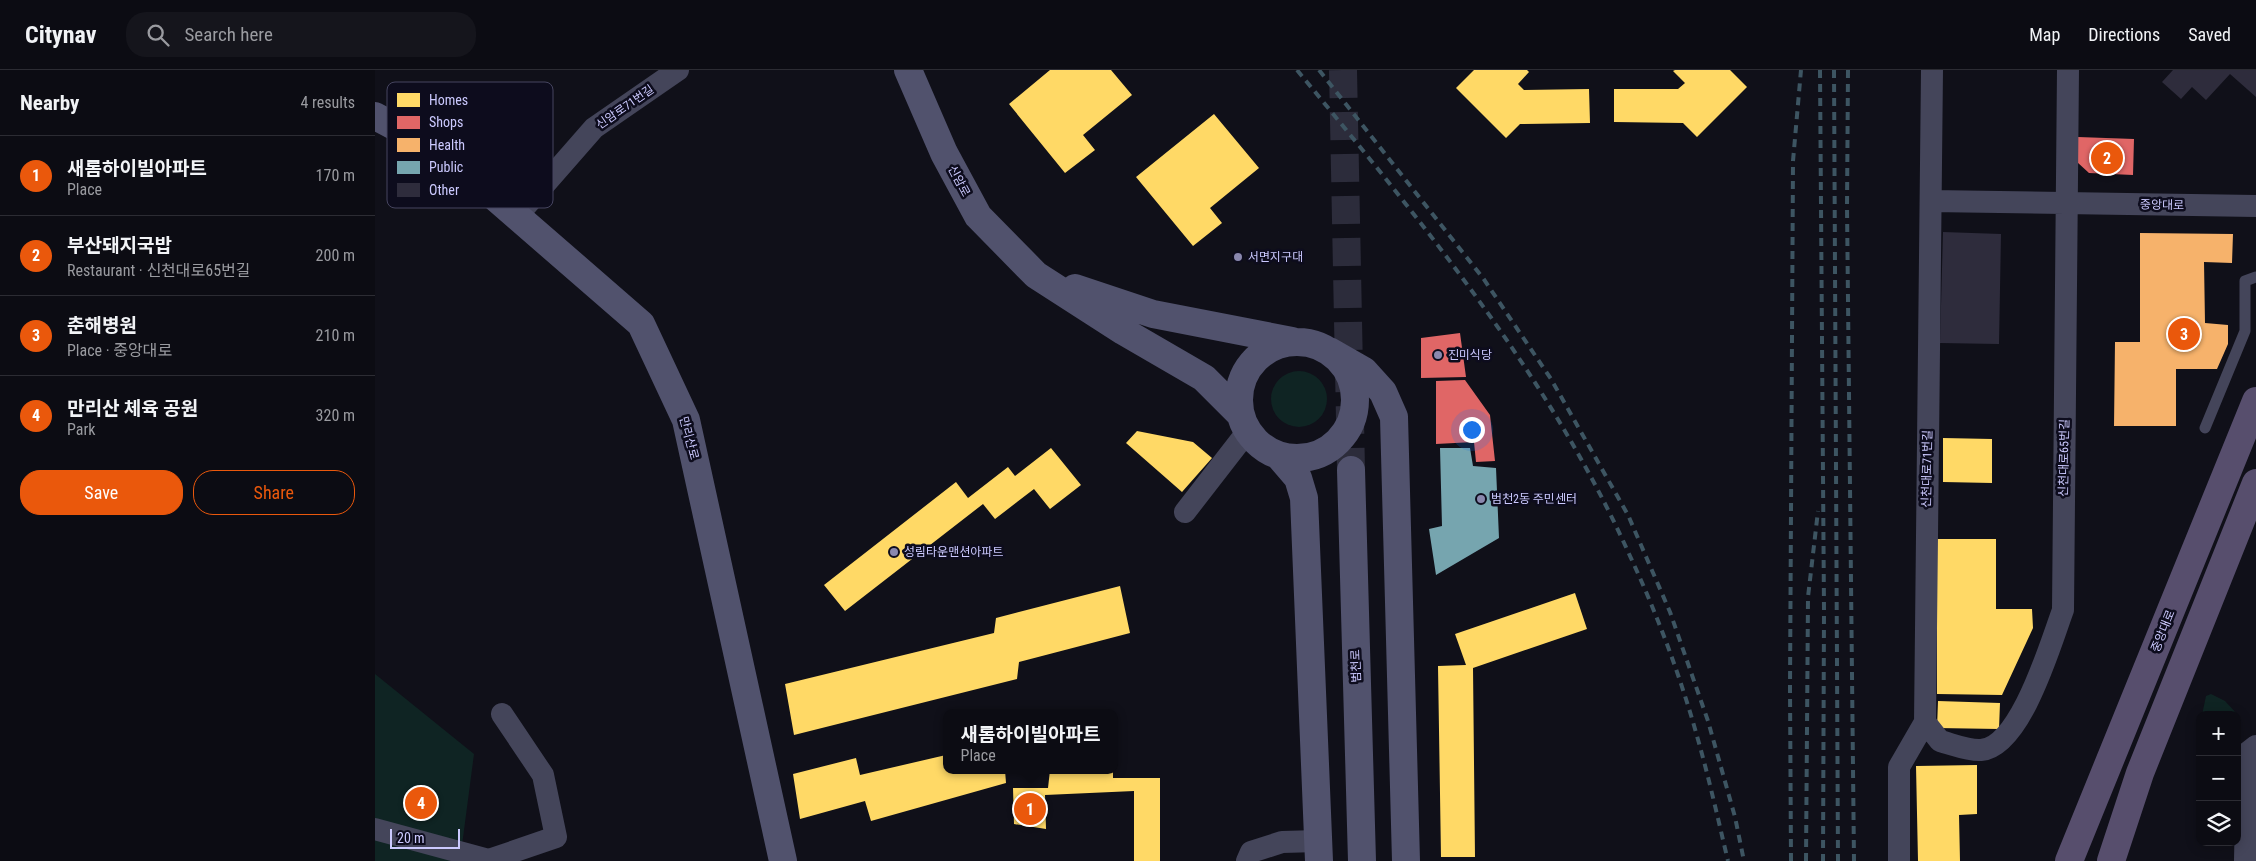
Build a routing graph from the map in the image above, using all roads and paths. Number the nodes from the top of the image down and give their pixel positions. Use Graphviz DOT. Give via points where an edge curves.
graph roads {
  1 [pos="678,70"];
  2 [pos="908,70"];
  3 [pos="1932,70"];
  4 [pos="2068,70"];
  5 [pos="375,116"];
  6 [pos="387,122"];
  7 [pos="553,175"];
  8 [pos="1931,201"];
  9 [pos="2067,204"];
  10 [pos="2256,206"];
  11 [pos="508,208"];
  12 [pos="524,208"];
  13 [pos="517,216"];
  14 [pos="1036,275"];
  15 [pos="2256,277"];
  16 [pos="1292,341"];
  17 [pos="1329,351"];
  18 [pos="2256,401"];
  19 [pos="1243,422"];
  20 [pos="2205,428"];
  21 [pos="1279,456"];
  22 [pos="1351,470"];
  23 [pos="2256,483"];
  24 [pos="1185,512"];
  25 [pos="502,714"];
  26 [pos="1925,722"];
  27 [pos="2256,746"];
  28 [pos="375,829"];
  29 [pos="1318,851"];
  30 [pos="783,861"];
  31 [pos="1247,861"];
  32 [pos="1362,861"];
  33 [pos="1406,861"];
  34 [pos="1899,861"];
  35 [pos="2069,861"];
  36 [pos="2111,861"];
  37 [pos="2245,861"];
  1 -- 7 [label="street, 신암로71번길" via="594,128"];
  2 -- 14 [label="main road, 신암로" via="944,153 978,216"];
  3 -- 8 [label="street, 신천대로71번길"];
  4 -- 9 [label="street, 신천대로65번길"];
  5 -- 6 [label="main road, 만리산로"];
  8 -- 9 [label="street, 중앙대로"];
  8 -- 26 [label="street, 신천대로71번길"];
  9 -- 10 [label="street, 중앙대로"];
  9 -- 26 [label="street, 신천대로65번길" via="2063,610 2034,689 2006,738 1982,750 1940,742"];
  11 -- 13 [label="main road, 만리산로"];
  12 -- 13 [label="street, 신암로71번길"];
  13 -- 30 [label="main road, 만리산로" via="641,324 686,420"];
  14 -- 16 [label="main road" via="1153,314"];
  14 -- 19 [label="main road" via="1204,378"];
  15 -- 20 [label="lane" via="2245,281 2245,331"];
  16 -- 17 [label="main road" via="1312,343"];
  16 -- 19 [label="main road" via="1272,346 1256,358 1244,374 1238,393"];
  17 -- 21 [label="main road" via="1343,363 1352,380 1356,398 1353,416 1345,433 1332,447 1316,455"];
  17 -- 33 [label="main road" via="1364,371 1383,392 1395,417"];
  18 -- 35 [label="main road, 중앙대로"];
  19 -- 21 [label="main road" via="1261,446"];
  19 -- 24 [label="street"];
  21 -- 29 [label="main road" via="1298,478 1303,498"];
  22 -- 32 [label="main road, 범천로"];
  23 -- 36 [label="main road" via="2140,773"];
  25 -- 28 [label="street" via="543,775 556,837 489,860"];
  26 -- 34 [label="street, 신천대로71번길" via="1899,767"];
  27 -- 37 [label="street" via="2247,753"];
  29 -- 31 [label="street" via="1282,842 1251,852"];
}
